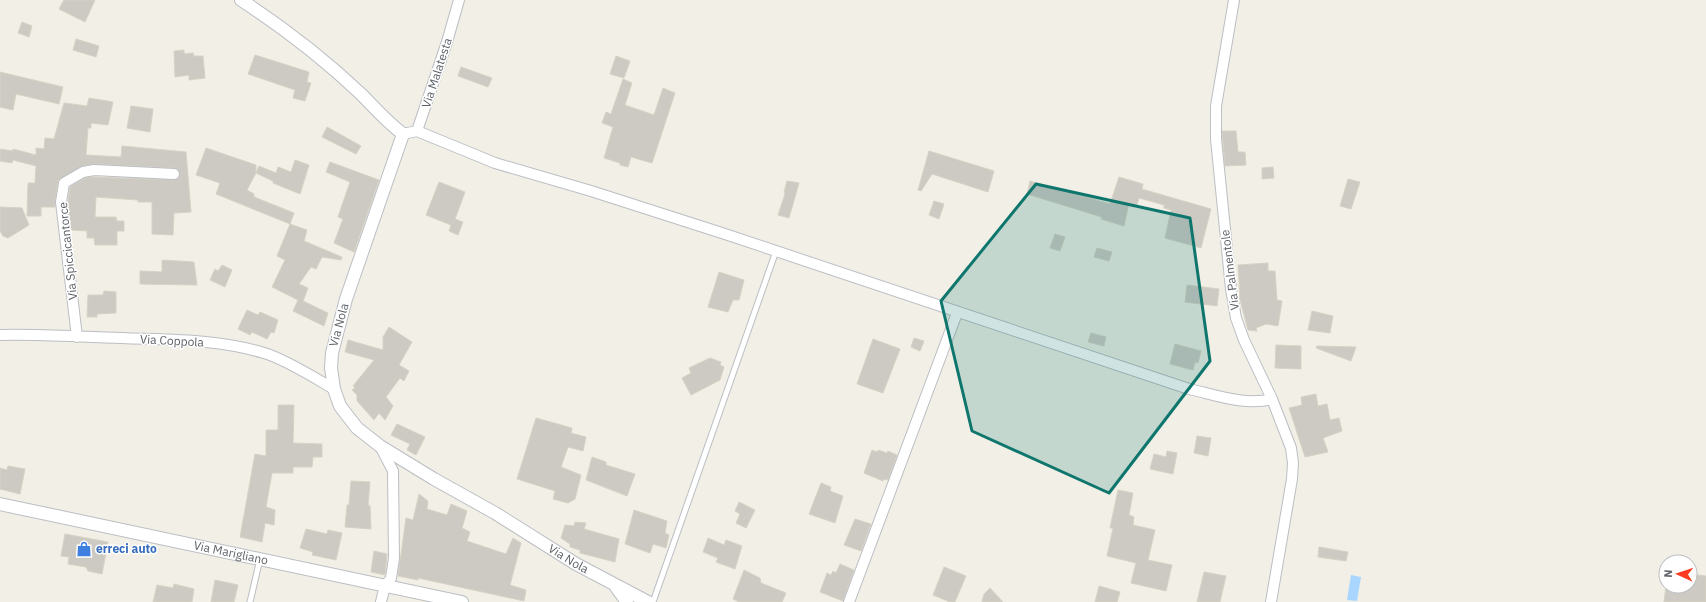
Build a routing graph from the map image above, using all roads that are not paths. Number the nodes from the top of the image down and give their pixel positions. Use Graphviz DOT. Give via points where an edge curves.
graph roads {
  1 [pos="241,0"];
  2 [pos="459,0"];
  3 [pos="1234,0"];
  4 [pos="417,131"];
  5 [pos="403,134"];
  6 [pos="174,174"];
  7 [pos="776,251"];
  8 [pos="957,312"];
  9 [pos="0,335"];
  10 [pos="77,337"];
  11 [pos="334,389"];
  12 [pos="1272,399"];
  13 [pos="380,446"];
  14 [pos="0,504"];
  15 [pos="260,559"];
  16 [pos="614,585"];
  17 [pos="385,586"];
  18 [pos="250,602"];
  19 [pos="381,602"];
  20 [pos="462,602"];
  21 [pos="628,602"];
  22 [pos="648,602"];
  23 [pos="653,602"];
  24 [pos="849,602"];
  25 [pos="1271,602"];
  1 -- 5 [label="street" via="300,42"];
  2 -- 4 [label="street, Via Malatesta"];
  3 -- 12 [label="street, Via Palmentole" via="1216,106 1216,139 1236,318"];
  4 -- 5 [label="street"];
  4 -- 7 [label="street" via="496,163"];
  5 -- 11 [label="street, Via Nola" via="338,326 331,368"];
  6 -- 10 [label="street, Via Spiccicantorce" via="94,170 83,172 64,183 62,202"];
  7 -- 8 [label="street"];
  7 -- 23 [label="lane"];
  8 -- 12 [label="street" via="1189,389 1244,402 1259,403"];
  8 -- 24 [label="street"];
  9 -- 10 [label="street, Via Coppola"];
  10 -- 11 [label="street, Via Coppola" via="234,345 266,354"];
  11 -- 13 [label="street, Via Nola" via="340,406 357,428"];
  12 -- 25 [label="street, Via Palmentole" via="1291,448 1293,463"];
  13 -- 16 [label="street, Via Nola"];
  13 -- 17 [label="street" via="393,470 394,558 390,578"];
  14 -- 15 [label="street, Via Marigliano"];
  15 -- 17 [label="street, Via Marigliano"];
  15 -- 18 [label="lane"];
  16 -- 21 [label="street, Via Nola"];
  16 -- 22 [label="street, Via Nola"];
  17 -- 19 [label="street"];
  17 -- 20 [label="street, Via Marigliano"];
}
